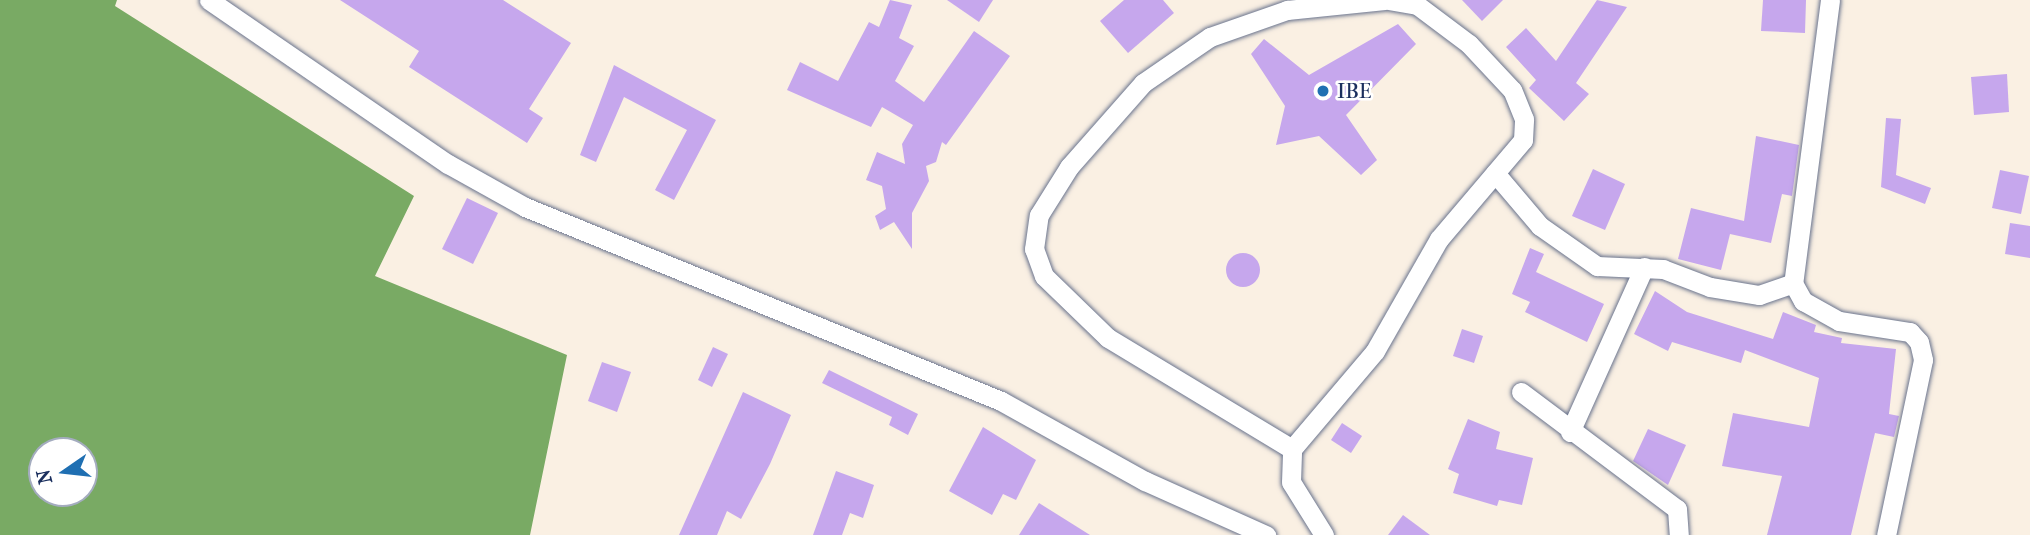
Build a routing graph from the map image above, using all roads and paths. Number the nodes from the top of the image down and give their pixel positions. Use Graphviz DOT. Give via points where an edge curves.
graph roads {
  1 [pos="209,0"];
  2 [pos="1386,0"];
  3 [pos="1830,0"];
  4 [pos="1495,173"];
  5 [pos="1644,267"];
  6 [pos="1793,282"];
  7 [pos="1521,393"];
  8 [pos="1570,432"];
  9 [pos="1292,449"];
  10 [pos="1266,535"];
  11 [pos="1324,535"];
  12 [pos="1679,535"];
  13 [pos="1886,535"];
  1 -- 10 [label="street" via="448,164 525,207 989,395 1145,481"];
  2 -- 4 [label="street" via="1417,5 1469,44 1512,90 1524,119 1523,140"];
  2 -- 9 [label="street" via="1287,10 1210,37 1143,83 1069,167 1039,215 1034,249 1044,276 1108,338"];
  3 -- 6 [label="street"];
  4 -- 5 [label="street" via="1571,252 1597,266"];
  4 -- 9 [label="street" via="1413,277 1375,351"];
  5 -- 6 [label="street" via="1759,295"];
  5 -- 8 [label="street"];
  6 -- 13 [label="street" via="1803,301 1839,321 1910,332 1919,342 1923,360"];
  7 -- 8 [label="street"];
  8 -- 12 [label="street" via="1677,509"];
  9 -- 11 [label="street" via="1291,482"];
}
